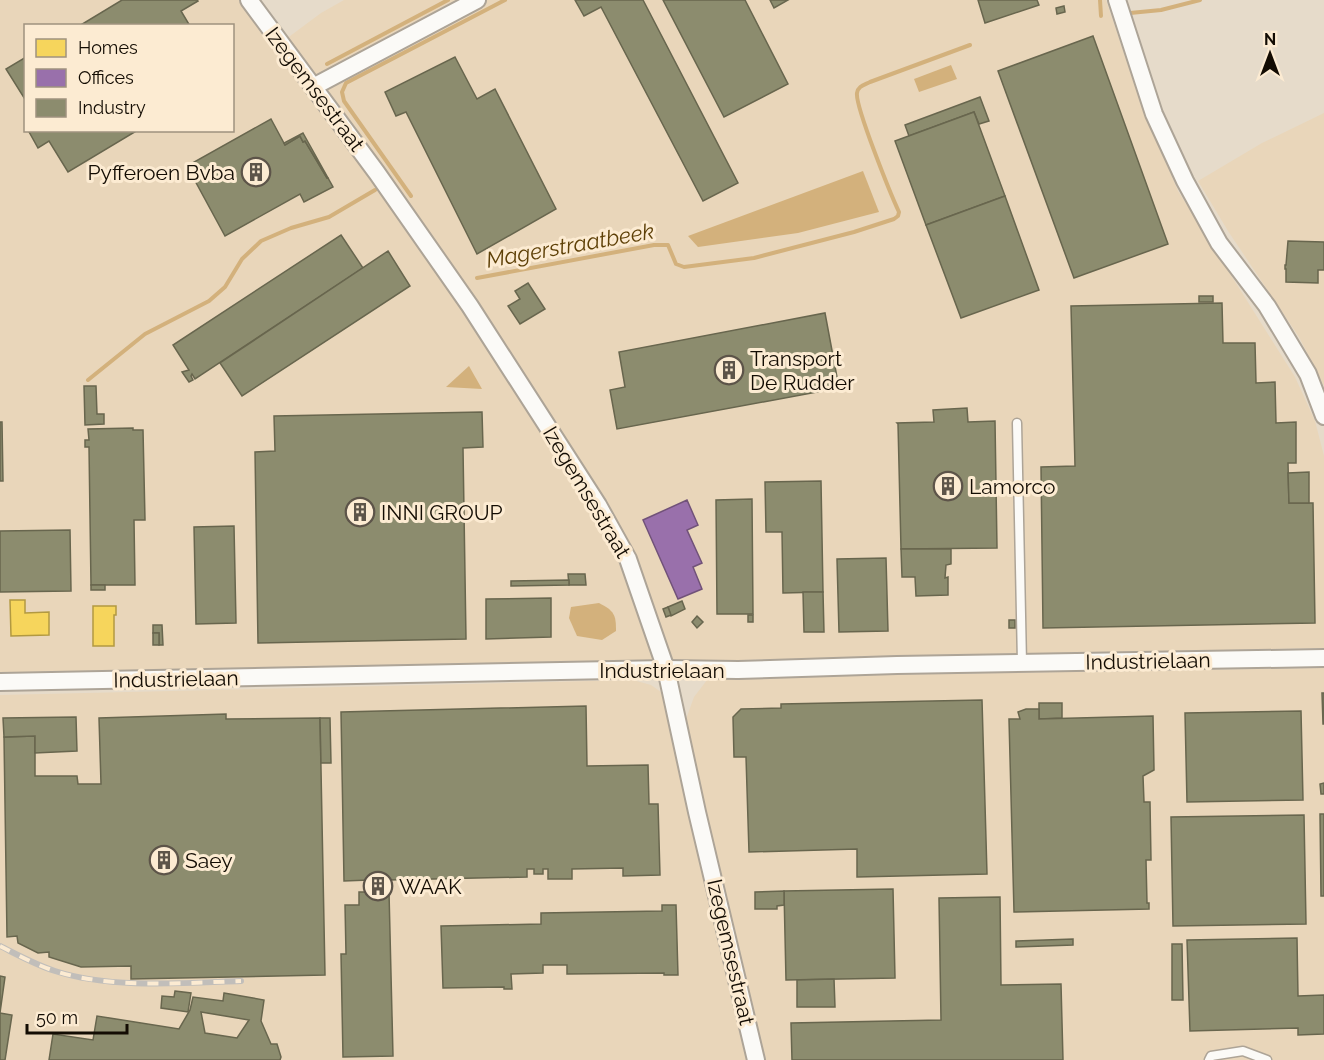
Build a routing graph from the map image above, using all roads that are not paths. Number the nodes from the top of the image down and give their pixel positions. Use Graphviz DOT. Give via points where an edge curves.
graph roads {
  1 [pos="249,0"];
  2 [pos="477,0"];
  3 [pos="1117,0"];
  4 [pos="313,87"];
  5 [pos="1324,416"];
  6 [pos="1017,423"];
  7 [pos="1324,658"];
  8 [pos="1022,663"];
  9 [pos="666,669"];
  10 [pos="0,682"];
  11 [pos="756,1060"];
  12 [pos="1209,1060"];
  13 [pos="1266,1060"];
  1 -- 4 [label="street, Izegemsestraat"];
  2 -- 4 [label="street"];
  3 -- 5 [label="street" via="1154,114 1185,181 1219,243 1267,306 1308,374"];
  4 -- 9 [label="street, Izegemsestraat" via="471,306 598,505 628,559"];
  6 -- 8 [label="lane"];
  7 -- 8 [label="street, Industrielaan"];
  8 -- 9 [label="street, Industrielaan"];
  9 -- 10 [label="street, Industrielaan"];
  9 -- 11 [label="street, Izegemsestraat"];
  12 -- 13 [label="lane" via="1211,1056 1243,1051"];
}
